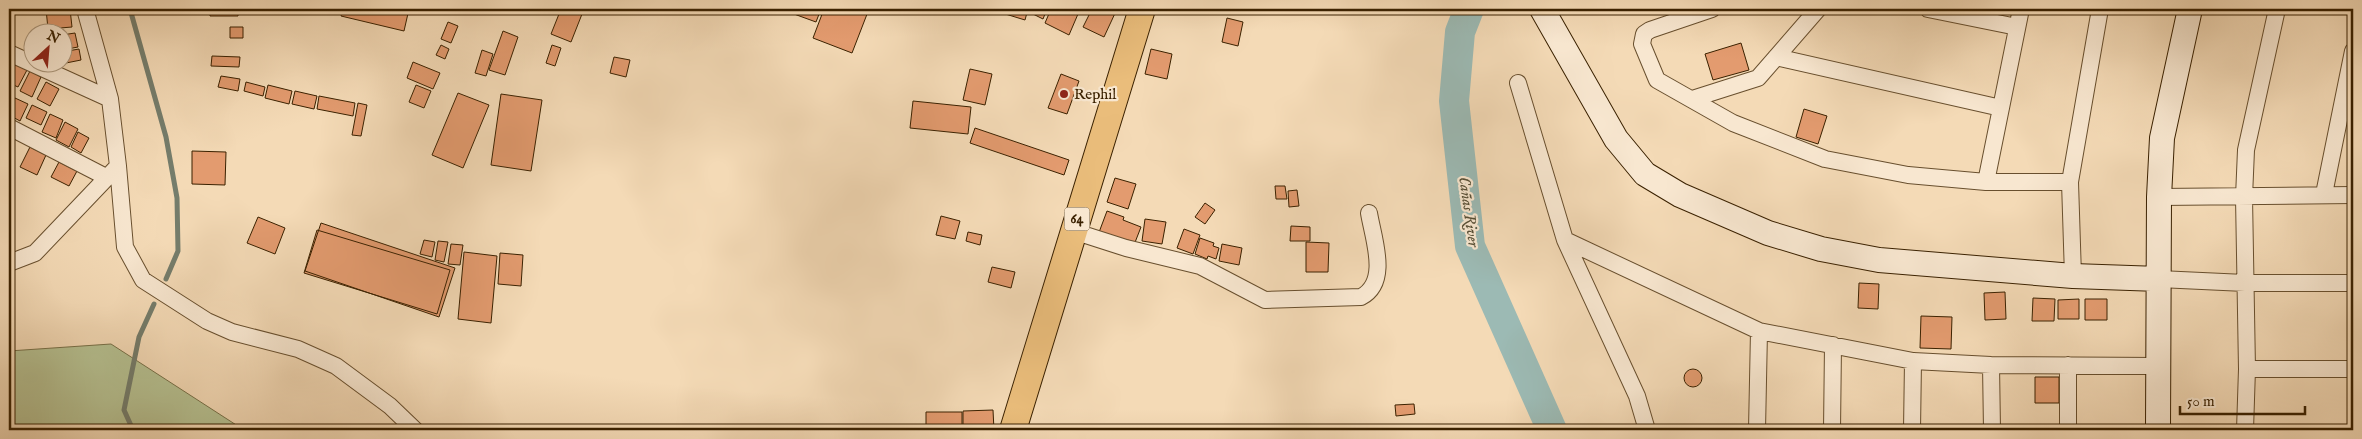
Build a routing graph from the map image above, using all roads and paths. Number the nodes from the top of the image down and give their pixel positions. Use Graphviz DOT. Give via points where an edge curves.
graph roads {
  1 [pos="85,9"];
  2 [pos="1142,9"];
  3 [pos="1542,9"];
  4 [pos="1712,9"];
  5 [pos="1818,9"];
  6 [pos="1928,9"];
  7 [pos="2021,9"];
  8 [pos="2100,9"];
  9 [pos="2190,9"];
  10 [pos="2277,9"];
  11 [pos="2017,27"];
  12 [pos="2353,51"];
  13 [pos="9,53"];
  14 [pos="1776,57"];
  15 [pos="1518,84"];
  16 [pos="110,99"];
  17 [pos="1692,99"];
  18 [pos="2001,108"];
  19 [pos="9,127"];
  20 [pos="112,171"];
  21 [pos="1986,182"];
  22 [pos="2070,182"];
  23 [pos="2324,194"];
  24 [pos="2353,195"];
  25 [pos="2159,197"];
  26 [pos="2244,197"];
  27 [pos="1368,212"];
  28 [pos="1073,231"];
  29 [pos="1565,240"];
  30 [pos="9,263"];
  31 [pos="2074,276"];
  32 [pos="2159,279"];
  33 [pos="2245,283"];
  34 [pos="2353,283"];
  35 [pos="1759,331"];
  36 [pos="1833,345"];
  37 [pos="1913,361"];
  38 [pos="1991,365"];
  39 [pos="2068,365"];
  40 [pos="2158,366"];
  41 [pos="2247,369"];
  42 [pos="2353,369"];
  43 [pos="415,430"];
  44 [pos="1013,430"];
  45 [pos="1646,430"];
  46 [pos="1758,430"];
  47 [pos="1832,430"];
  48 [pos="1912,430"];
  49 [pos="1992,430"];
  50 [pos="2068,430"];
  51 [pos="2158,430"];
  52 [pos="2245,430"];
  1 -- 16 [label="street"];
  2 -- 28 [label="main road, 64"];
  3 -- 31 [label="street" via="1616,139 1645,174 1680,195 1768,233 1821,249 1879,260"];
  4 -- 17 [label="street" via="1644,34 1642,44 1657,80"];
  5 -- 14 [label="street"];
  6 -- 11 [label="street"];
  7 -- 11 [label="street"];
  8 -- 22 [label="street"];
  9 -- 25 [label="street" via="2162,138"];
  10 -- 26 [label="street" via="2246,150"];
  11 -- 18 [label="street"];
  12 -- 23 [label="street"];
  13 -- 16 [label="street"];
  14 -- 17 [label="street" via="1758,78"];
  14 -- 18 [label="street"];
  15 -- 29 [label="street"];
  16 -- 20 [label="street"];
  17 -- 21 [label="street" via="1733,123 1825,159 1908,175"];
  18 -- 21 [label="street"];
  19 -- 20 [label="street"];
  20 -- 30 [label="street" via="35,253"];
  20 -- 43 [label="street" via="125,247 143,280 207,321 232,332 298,349 336,366 390,406"];
  21 -- 22 [label="street"];
  22 -- 31 [label="street"];
  23 -- 24 [label="street"];
  23 -- 26 [label="street"];
  25 -- 26 [label="street"];
  25 -- 32 [label="street"];
  26 -- 33 [label="street"];
  27 -- 28 [label="street" via="1378,266 1370,293 1361,297 1264,300 1200,266"];
  28 -- 44 [label="main road, 64"];
  29 -- 35 [label="street"];
  29 -- 45 [label="street" via="1637,396"];
  31 -- 32 [label="street"];
  32 -- 33 [label="street"];
  32 -- 40 [label="street"];
  33 -- 34 [label="street"];
  33 -- 41 [label="street"];
  35 -- 36 [label="street"];
  35 -- 46 [label="street"];
  36 -- 37 [label="street"];
  36 -- 47 [label="street"];
  37 -- 38 [label="street"];
  37 -- 48 [label="street"];
  38 -- 39 [label="street"];
  38 -- 49 [label="street"];
  39 -- 40 [label="street"];
  39 -- 50 [label="street"];
  40 -- 51 [label="street"];
  41 -- 42 [label="street"];
  41 -- 52 [label="street"];
}
